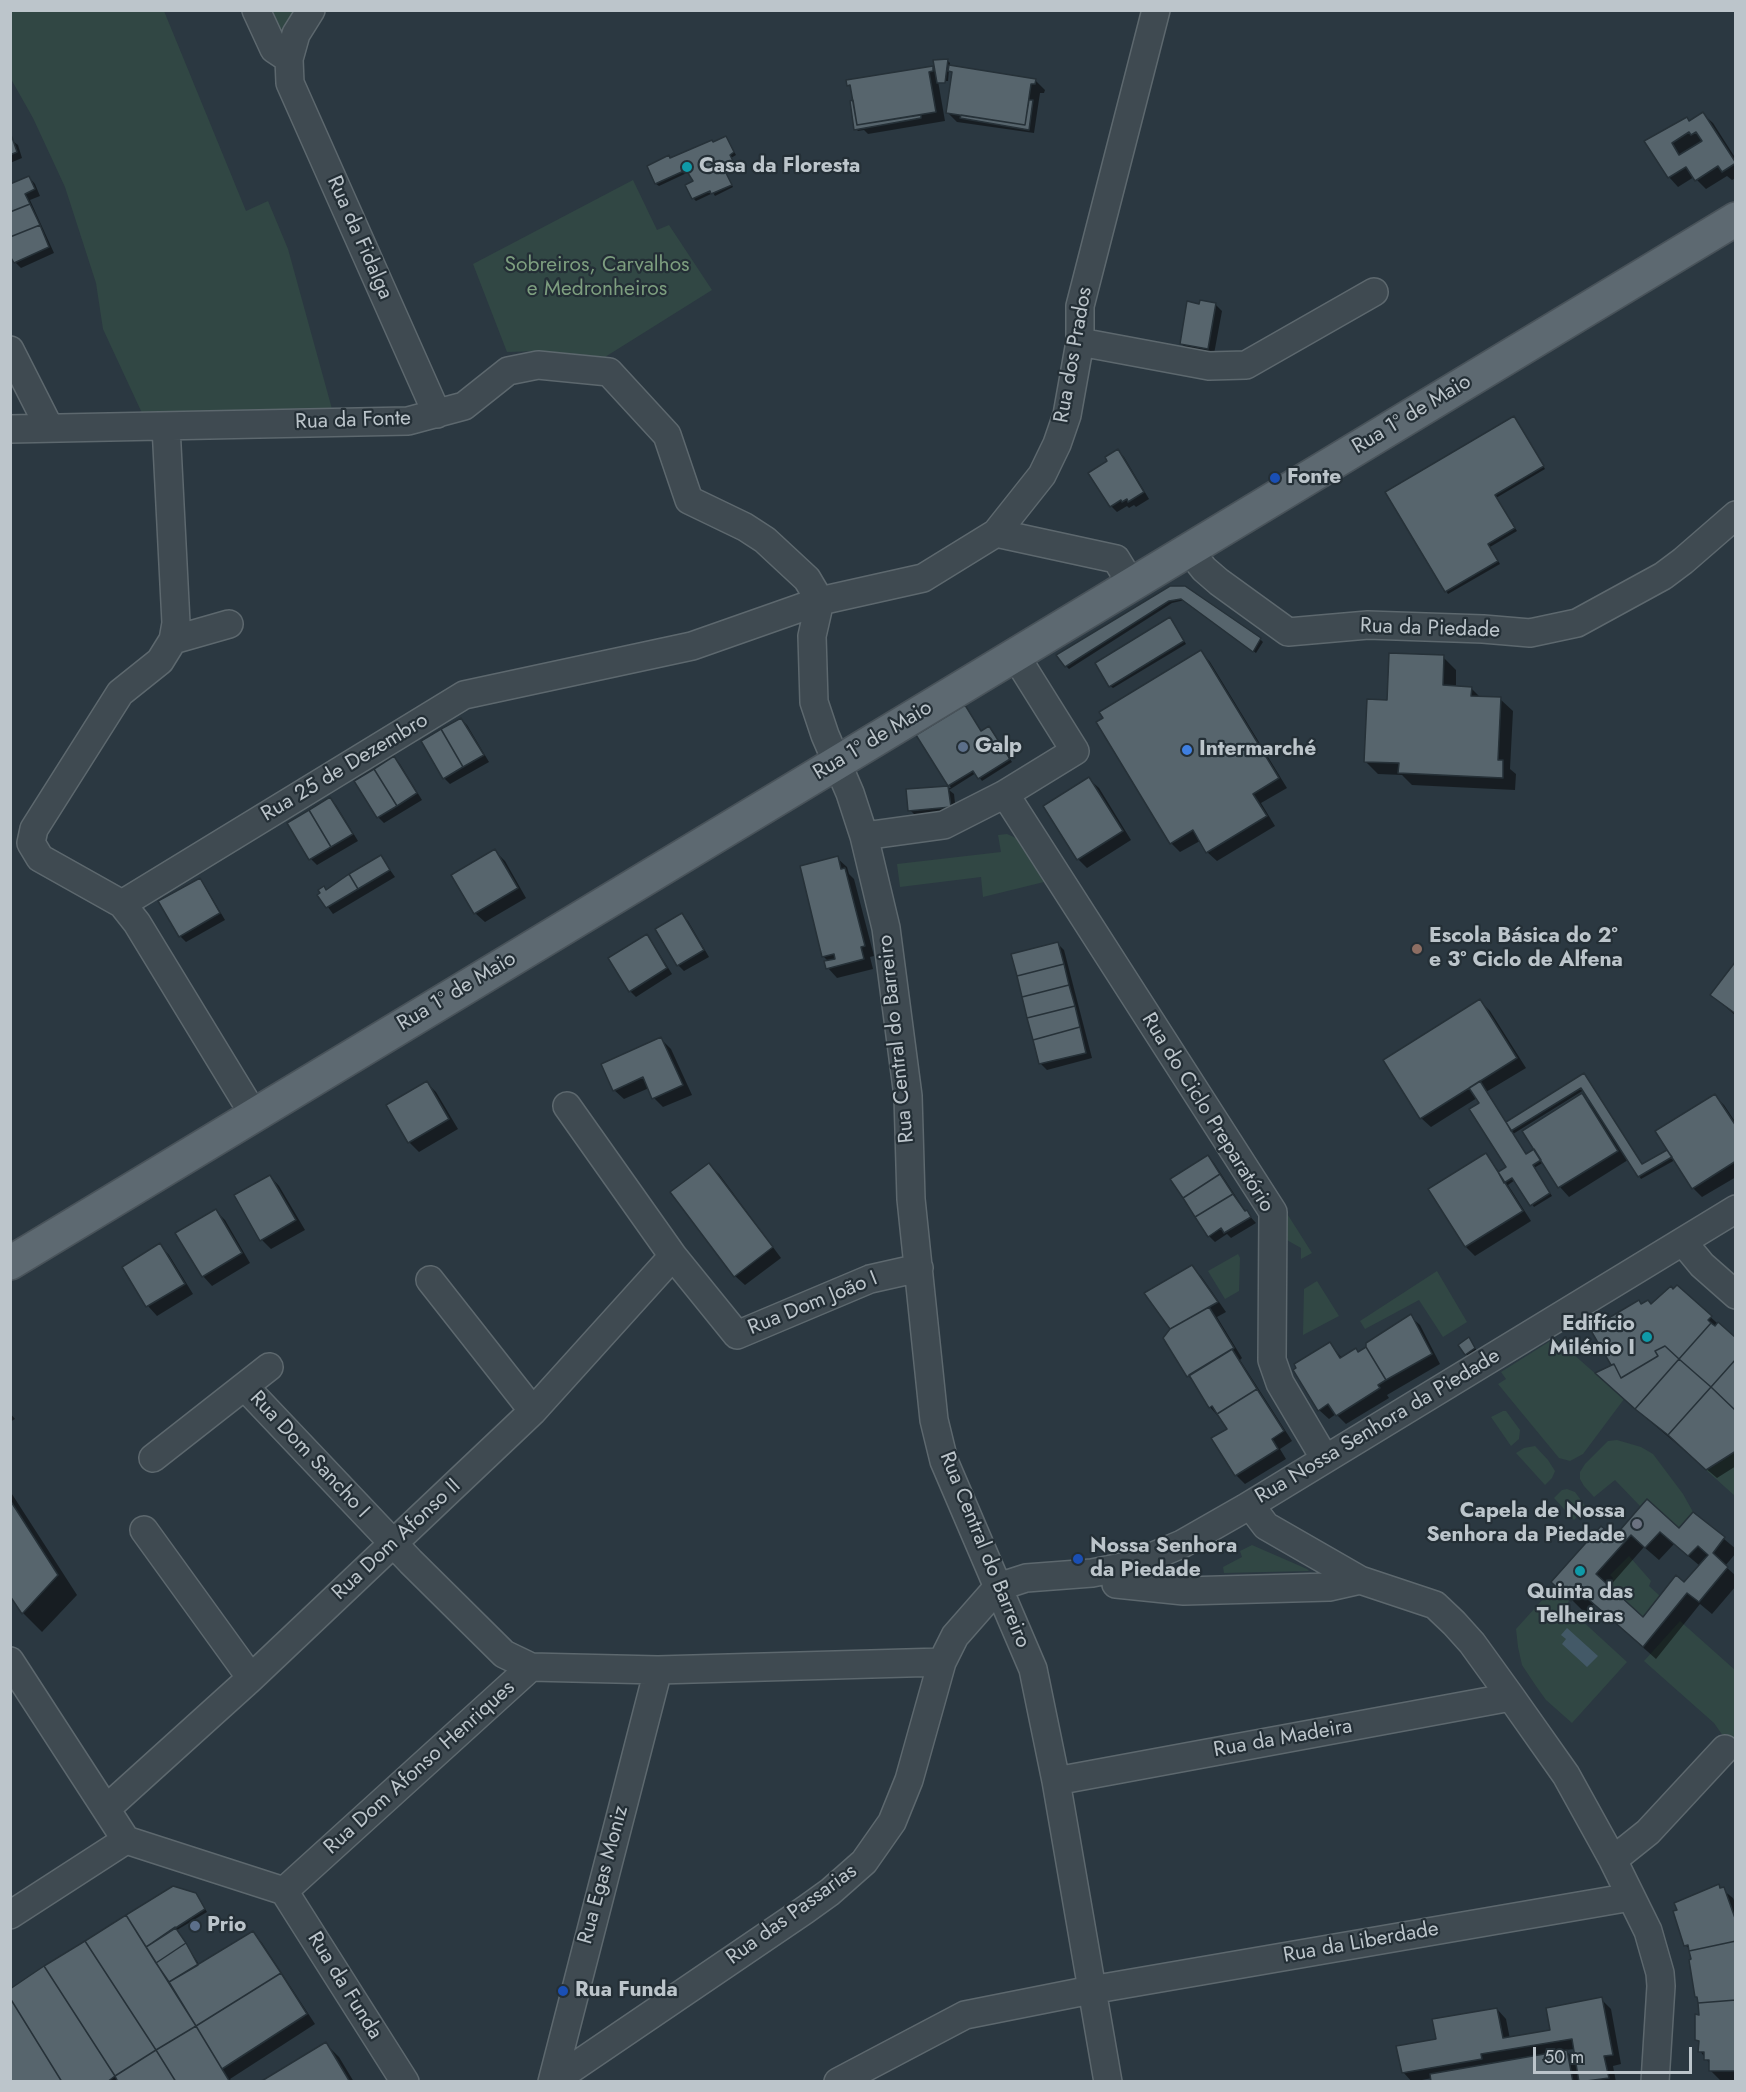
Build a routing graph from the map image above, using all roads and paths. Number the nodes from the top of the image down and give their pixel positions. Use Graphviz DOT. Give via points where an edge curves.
graph roads {
  1 [pos="256,10"];
  2 [pos="311,10"];
  3 [pos="1156,10"];
  4 [pos="289,59"];
  5 [pos="1736,219"];
  6 [pos="1374,291"];
  7 [pos="1080,342"];
  8 [pos="10,350"];
  9 [pos="438,414"];
  10 [pos="166,426"];
  11 [pos="49,427"];
  12 [pos="10,429"];
  13 [pos="1736,515"];
  14 [pos="1736,532"];
  15 [pos="996,533"];
  16 [pos="1190,550"];
  17 [pos="1683,561"];
  18 [pos="1132,585"];
  19 [pos="820,601"];
  20 [pos="229,624"];
  21 [pos="173,640"];
  22 [pos="1015,655"];
  23 [pos="837,762"];
  24 [pos="1005,794"];
  25 [pos="864,836"];
  26 [pos="122,904"];
  27 [pos="567,1106"];
  28 [pos="254,1115"];
  29 [pos="1736,1209"];
  30 [pos="1683,1242"];
  31 [pos="673,1256"];
  32 [pos="10,1263"];
  33 [pos="919,1268"];
  34 [pos="430,1280"];
  35 [pos="1736,1295"];
  36 [pos="269,1367"];
  37 [pos="245,1387"];
  38 [pos="533,1411"];
  39 [pos="153,1458"];
  40 [pos="1326,1459"];
  41 [pos="1250,1505"];
  42 [pos="144,1530"];
  43 [pos="392,1544"];
  44 [pos="1360,1580"];
  45 [pos="1116,1584"];
  46 [pos="998,1587"];
  47 [pos="10,1661"];
  48 [pos="942,1662"];
  49 [pos="531,1667"];
  50 [pos="658,1670"];
  51 [pos="250,1678"];
  52 [pos="1511,1697"];
  53 [pos="1725,1749"];
  54 [pos="1056,1781"];
  55 [pos="106,1809"];
  56 [pos="126,1840"];
  57 [pos="1613,1860"];
  58 [pos="284,1891"];
  59 [pos="1631,1897"];
  60 [pos="10,1915"];
  61 [pos="1091,1990"];
  62 [pos="405,2082"];
  63 [pos="552,2082"];
  64 [pos="838,2082"];
  65 [pos="1108,2082"];
  66 [pos="1655,2082"];
  1 -- 4 [label="street" via="274,49"];
  2 -- 4 [label="street, Rua da Fidalga" via="296,34"];
  3 -- 7 [label="street, Rua dos Prados" via="1080,306"];
  4 -- 9 [label="street, Rua da Fidalga" via="290,83"];
  5 -- 16 [label="main road, Rua 1º de Maio"];
  6 -- 7 [label="street" via="1246,365 1209,366"];
  7 -- 15 [label="street, Rua dos Prados" via="1067,415 1057,444 1042,475"];
  8 -- 11 [label="street"];
  9 -- 10 [label="street, Rua da Fonte" via="408,422"];
  9 -- 19 [label="street, Rua da Fonte" via="464,406 508,371 538,365 609,372 667,435 689,500 765,540 807,579"];
  10 -- 11 [label="street, Rua da Fonte"];
  10 -- 21 [label="street" via="176,623"];
  11 -- 12 [label="street, Rua da Fonte"];
  13 -- 17 [label="street"];
  14 -- 17 [label="street"];
  15 -- 18 [label="street" via="1116,559"];
  15 -- 19 [label="street, Rua dos Prados" via="923,578"];
  16 -- 17 [label="street, Rua da Piedade" via="1219,582 1288,632 1368,625 1530,633 1577,623"];
  16 -- 18 [label="main road, Rua 1º de Maio"];
  18 -- 22 [label="main road, Rua 1º de Maio"];
  19 -- 23 [label="street, Rua Central do Barreiro" via="812,636 814,702"];
  19 -- 26 [label="street, Rua 25 de Dezembro" via="692,646 464,695"];
  20 -- 21 [label="street"];
  21 -- 26 [label="street" via="160,661 120,693 34,829 31,843 40,858"];
  22 -- 23 [label="main road, Rua 1º de Maio"];
  22 -- 24 [label="street" via="1075,751"];
  23 -- 25 [label="street, Rua Central do Barreiro"];
  23 -- 28 [label="main road, Rua 1º de Maio"];
  24 -- 25 [label="street" via="944,825"];
  24 -- 40 [label="street, Rua do Ciclo Preparatório" via="1273,1212 1272,1360 1280,1383"];
  25 -- 33 [label="street, Rua Central do Barreiro" via="886,928 906,1085 911,1199"];
  26 -- 28 [label="street"];
  27 -- 31 [label="street, Rua Dom João I"];
  28 -- 32 [label="main road, Rua 1º de Maio"];
  29 -- 30 [label="street, Rua Nossa Senhora da Piedade"];
  30 -- 35 [label="street"];
  30 -- 40 [label="street, Rua Nossa Senhora da Piedade"];
  31 -- 33 [label="street, Rua Dom João I" via="737,1335 870,1279"];
  31 -- 38 [label="street, Rua Dom Afonso II"];
  33 -- 46 [label="street, Rua Central do Barreiro" via="934,1420 944,1461"];
  34 -- 38 [label="street"];
  36 -- 37 [label="street, Rua Dom Sancho I"];
  37 -- 39 [label="street, Rua Dom Sancho I"];
  37 -- 43 [label="street, Rua Dom Sancho I"];
  38 -- 43 [label="street, Rua Dom Afonso II"];
  40 -- 41 [label="street, Rua Nossa Senhora da Piedade"];
  41 -- 44 [label="street" via="1266,1526"];
  41 -- 46 [label="street, Rua Nossa Senhora da Piedade" via="1182,1544 1132,1565 1092,1573 1026,1578"];
  42 -- 51 [label="street"];
  43 -- 49 [label="street, Rua Dom Sancho I" via="504,1654"];
  43 -- 51 [label="street, Rua Dom Afonso II"];
  44 -- 45 [label="street" via="1329,1587 1184,1591"];
  44 -- 52 [label="street" via="1435,1605 1472,1643"];
  46 -- 48 [label="street, Rua das Passarias" via="955,1636"];
  46 -- 54 [label="street, Rua Central do Barreiro" via="1033,1669"];
  47 -- 55 [label="street"];
  48 -- 50 [label="street, Rua Dom Afonso Henriques"];
  48 -- 63 [label="street, Rua das Passarias" via="909,1780 892,1822 864,1862 805,1910"];
  49 -- 50 [label="street, Rua Dom Afonso Henriques"];
  49 -- 58 [label="street, Rua Dom Afonso Henriques"];
  50 -- 63 [label="street, Rua Egas Moniz"];
  51 -- 55 [label="street, Rua Dom Afonso II"];
  52 -- 54 [label="street, Rua da Madeira"];
  52 -- 57 [label="street" via="1566,1775"];
  53 -- 57 [label="street" via="1648,1832"];
  54 -- 61 [label="street, Rua Central do Barreiro"];
  55 -- 56 [label="street"];
  56 -- 58 [label="street"];
  56 -- 60 [label="street"];
  57 -- 59 [label="street"];
  58 -- 62 [label="street, Rua da Funda"];
  59 -- 61 [label="street, Rua da Liberdade"];
  59 -- 66 [label="street" via="1648,1931 1660,1973"];
  61 -- 64 [label="street, Rua da Liberdade" via="965,2015"];
  61 -- 65 [label="street, Rua Central do Barreiro"];
}
